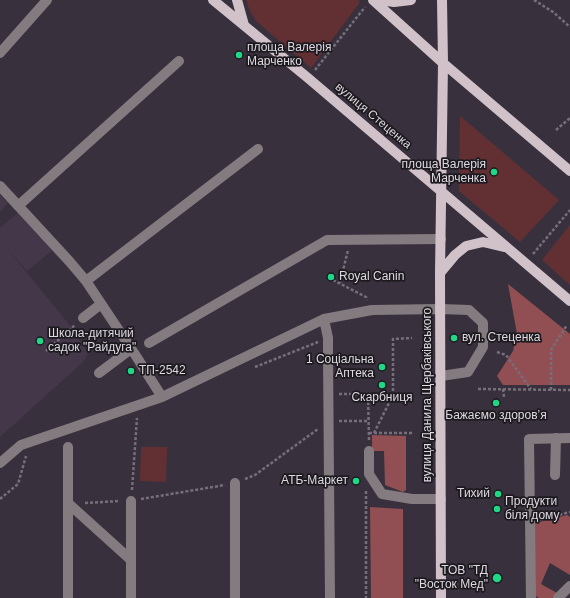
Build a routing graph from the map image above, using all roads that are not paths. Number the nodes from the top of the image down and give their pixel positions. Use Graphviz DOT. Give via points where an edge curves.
graph roads {
  1 [pos="48,0"];
  2 [pos="213,0"];
  3 [pos="237,0"];
  4 [pos="381,0"];
  5 [pos="411,0"];
  6 [pos="442,0"];
  7 [pos="369,3"];
  8 [pos="244,25"];
  9 [pos="0,53"];
  10 [pos="179,61"];
  11 [pos="443,63"];
  12 [pos="258,149"];
  13 [pos="570,171"];
  14 [pos="0,186"];
  15 [pos="442,191"];
  16 [pos="18,206"];
  17 [pos="441,239"];
  18 [pos="506,247"];
  19 [pos="440,273"];
  20 [pos="86,280"];
  21 [pos="570,301"];
  22 [pos="101,304"];
  23 [pos="441,309"];
  24 [pos="83,318"];
  25 [pos="324,319"];
  26 [pos="149,343"];
  27 [pos="131,349"];
  28 [pos="99,373"];
  29 [pos="441,376"];
  30 [pos="162,397"];
  31 [pos="556,438"];
  32 [pos="570,438"];
  33 [pos="68,447"];
  34 [pos="369,451"];
  35 [pos="0,463"];
  36 [pos="555,475"];
  37 [pos="235,483"];
  38 [pos="441,499"];
  39 [pos="131,501"];
  40 [pos="69,504"];
  41 [pos="131,560"];
  42 [pos="570,586"];
  43 [pos="68,597"];
  44 [pos="131,598"];
  45 [pos="235,598"];
  46 [pos="330,598"];
  47 [pos="441,598"];
  48 [pos="531,598"];
  49 [pos="558,598"];
  1 -- 9 [label="street"];
  2 -- 8 [label="main road, вулиця Стеценка"];
  3 -- 8 [label="main road"];
  4 -- 5 [label="main road"];
  6 -- 11 [label="main road"];
  7 -- 11 [label="main road"];
  8 -- 15 [label="main road, вулиця Стеценка"];
  10 -- 16 [label="street"];
  11 -- 13 [label="main road"];
  11 -- 15 [label="main road"];
  12 -- 20 [label="street"];
  14 -- 16 [label="street"];
  15 -- 17 [label="main road, вулиця Данила Щербаківського"];
  15 -- 18 [label="main road, вулиця Стеценка"];
  16 -- 20 [label="street"];
  17 -- 19 [label="main road, вулиця Данила Щербаківського"];
  17 -- 26 [label="street" via="326,240"];
  18 -- 19 [label="main road" via="483,242 466,246"];
  18 -- 21 [label="main road, вулиця Стеценка"];
  19 -- 23 [label="main road, вулиця Данила Щербаківського"];
  20 -- 22 [label="street"];
  22 -- 24 [label="street"];
  22 -- 27 [label="street"];
  23 -- 25 [label="street" via="372,310"];
  23 -- 29 [label="main road, вулиця Данила Щербаківського"];
  23 -- 29 [label="street" via="469,310 483,323 482,348 468,372"];
  25 -- 30 [label="street"];
  25 -- 46 [label="street" via="328,338"];
  27 -- 28 [label="street"];
  27 -- 30 [label="street"];
  29 -- 38 [label="main road, вулиця Данила Щербаківського"];
  30 -- 35 [label="street" via="21,445"];
  31 -- 32 [label="street"];
  31 -- 36 [label="street"];
  31 -- 48 [label="street" via="529,439"];
  33 -- 40 [label="street"];
  34 -- 38 [label="street" via="369,474 382,494 412,499"];
  37 -- 45 [label="street"];
  38 -- 47 [label="main road, вулиця Данила Щербаківського"];
  39 -- 41 [label="street"];
  40 -- 41 [label="street"];
  40 -- 43 [label="street"];
  41 -- 44 [label="street"];
  42 -- 49 [label="street"];
}
